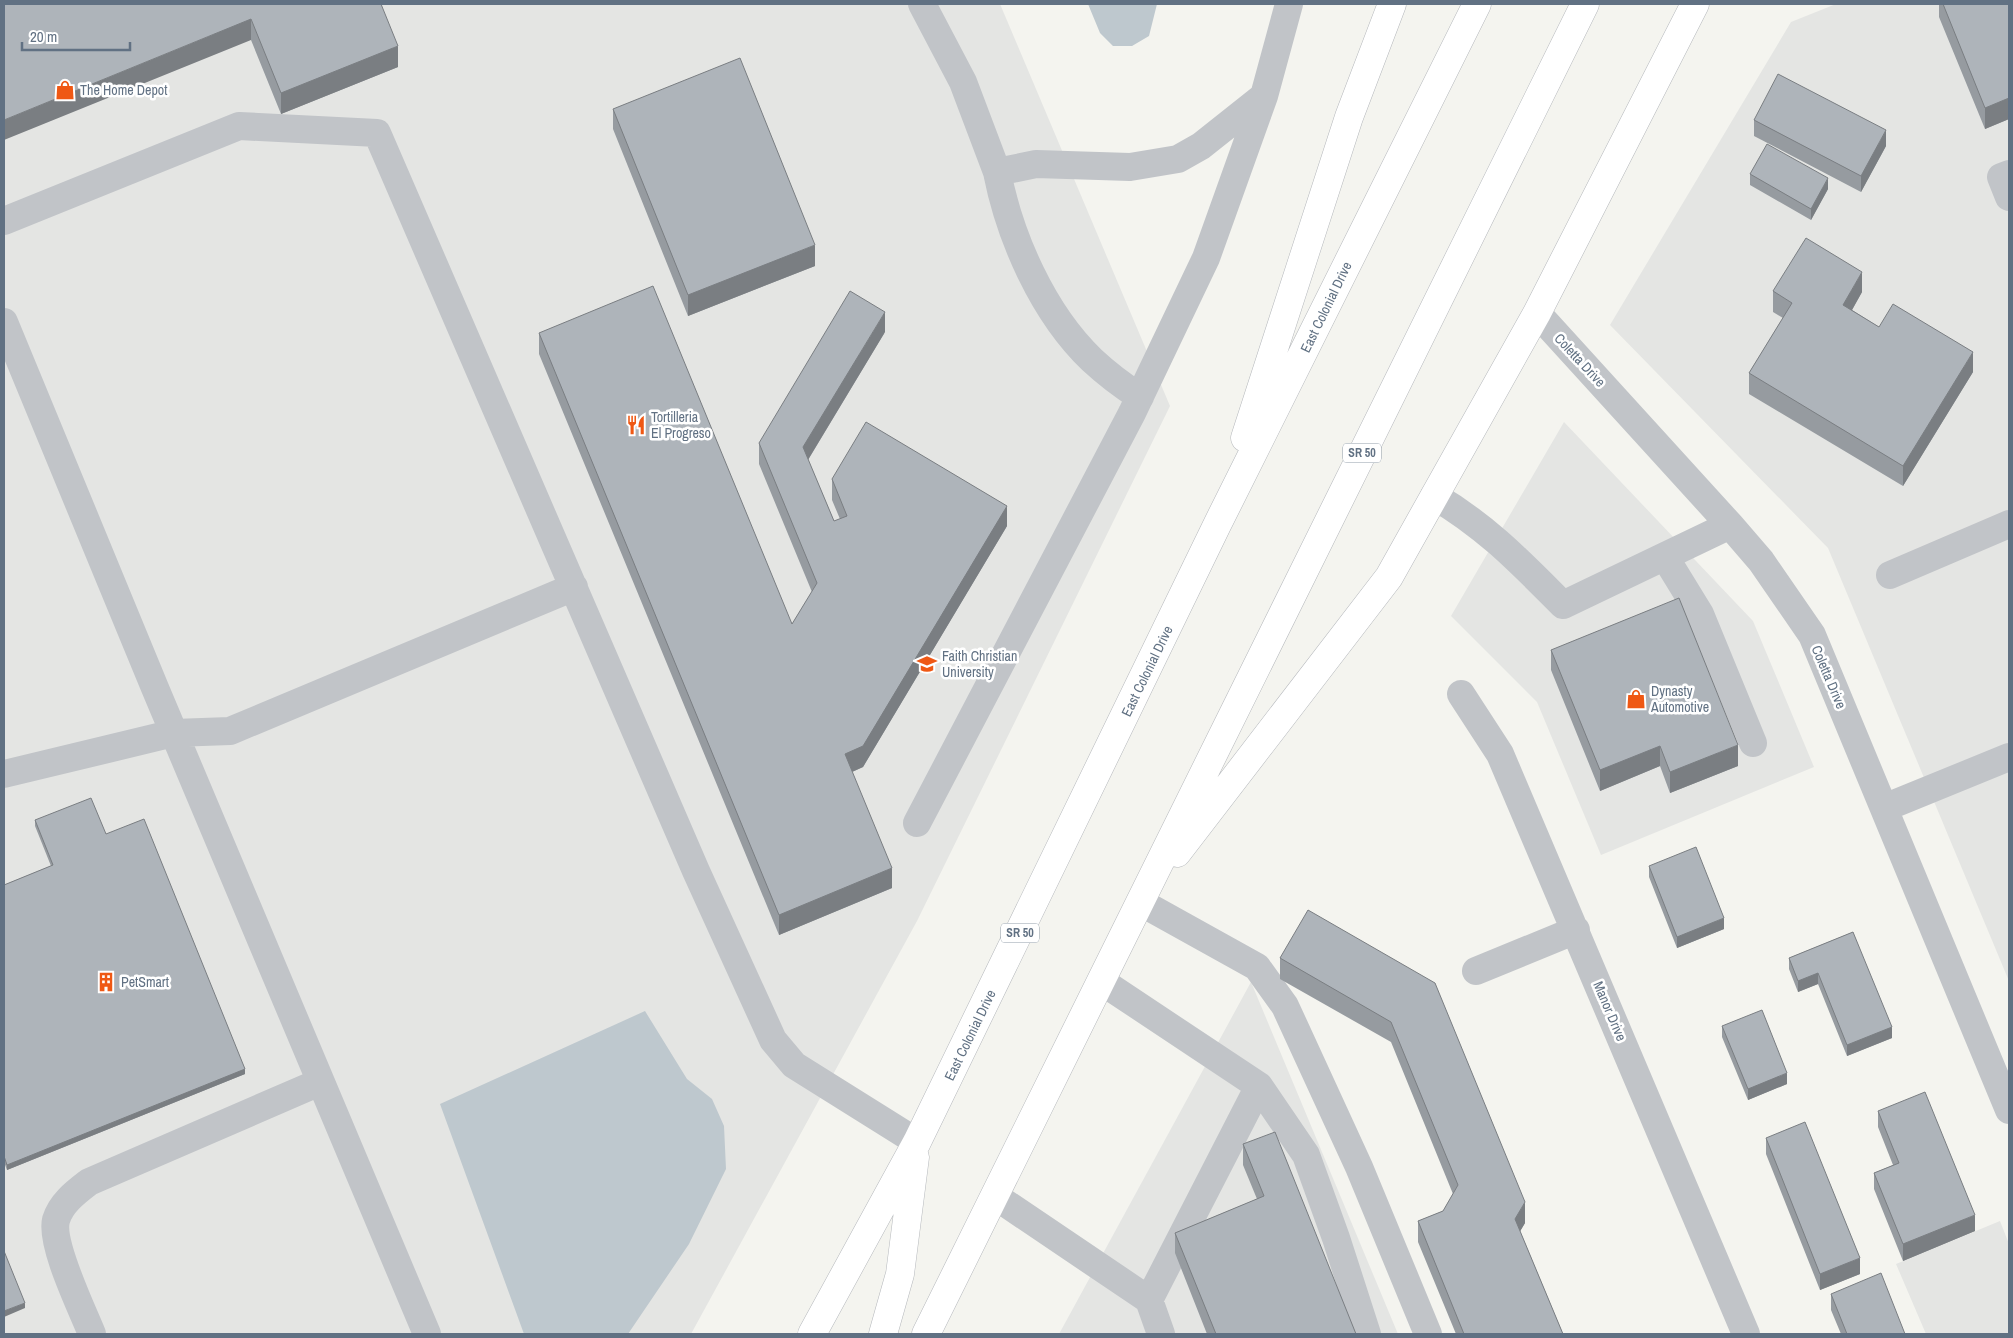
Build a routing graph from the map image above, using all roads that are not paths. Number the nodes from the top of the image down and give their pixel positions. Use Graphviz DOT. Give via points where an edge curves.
graph roads {
  1 [pos="922,4"];
  2 [pos="1289,4"];
  3 [pos="1392,4"];
  4 [pos="1477,4"];
  5 [pos="1585,4"];
  6 [pos="1695,4"];
  7 [pos="1264,96"];
  8 [pos="997,172"];
  9 [pos="2009,174"];
  10 [pos="2009,197"];
  11 [pos="4,222"];
  12 [pos="1537,313"];
  13 [pos="4,322"];
  14 [pos="1140,397"];
  15 [pos="1434,496"];
  16 [pos="2009,524"];
  17 [pos="1217,525"];
  18 [pos="1730,525"];
  19 [pos="1665,557"];
  20 [pos="1890,575"];
  21 [pos="574,587"];
  22 [pos="1461,694"];
  23 [pos="174,733"];
  24 [pos="1752,742"];
  25 [pos="2009,757"];
  26 [pos="4,774"];
  27 [pos="1884,808"];
  28 [pos="917,822"];
  29 [pos="1140,902"];
  30 [pos="1576,930"];
  31 [pos="1476,971"];
  32 [pos="1101,981"];
  33 [pos="320,1082"];
  34 [pos="1260,1086"];
  35 [pos="2009,1110"];
  36 [pos="917,1142"];
  37 [pos="995,1196"];
  38 [pos="1149,1300"];
  39 [pos="92,1334"];
  40 [pos="427,1334"];
  41 [pos="812,1334"];
  42 [pos="883,1334"];
  43 [pos="926,1334"];
  44 [pos="1161,1334"];
  45 [pos="1367,1334"];
  46 [pos="1428,1334"];
  47 [pos="1746,1334"];
  1 -- 8 [label="street" via="963,82"];
  2 -- 7 [label="street"];
  3 -- 17 [label="highway" via="1349,116"];
  4 -- 17 [label="highway, East Colonial Drive / SR 50"];
  5 -- 29 [label="highway, SR 50"];
  6 -- 12 [label="highway"];
  7 -- 8 [label="street" via="1201,146 1178,159 1130,167 1036,164"];
  7 -- 14 [label="street" via="1206,258"];
  8 -- 14 [label="street" via="1010,225 1040,289 1090,358"];
  9 -- 10 [label="street" via="2002,178"];
  11 -- 21 [label="street" via="239,126 377,132"];
  12 -- 15 [label="highway"];
  12 -- 18 [label="street, Coletta Drive"];
  13 -- 23 [label="street"];
  14 -- 28 [label="street"];
  15 -- 19 [label="street" via="1496,538 1563,605"];
  15 -- 29 [label="highway" via="1389,577"];
  16 -- 20 [label="street"];
  17 -- 36 [label="highway, East Colonial Drive / SR 50"];
  18 -- 19 [label="street"];
  18 -- 27 [label="street, Coletta Drive" via="1761,561 1812,635"];
  19 -- 24 [label="street" via="1700,614"];
  21 -- 23 [label="street" via="230,731"];
  21 -- 36 [label="street" via="692,862 774,1040 794,1065"];
  22 -- 30 [label="street, Manor Drive" via="1500,754"];
  23 -- 26 [label="street"];
  23 -- 33 [label="street"];
  25 -- 27 [label="street"];
  27 -- 35 [label="street, Coletta Drive"];
  29 -- 32 [label="highway, SR 50"];
  29 -- 46 [label="street" via="1257,967 1285,1006 1359,1166"];
  30 -- 31 [label="street"];
  30 -- 47 [label="street, Manor Drive"];
  32 -- 34 [label="street"];
  32 -- 37 [label="highway, SR 50"];
  33 -- 39 [label="street" via="89,1182 68,1198 56,1220 57,1244"];
  33 -- 40 [label="street"];
  34 -- 38 [label="street"];
  34 -- 45 [label="street" via="1306,1155"];
  36 -- 41 [label="highway, East Colonial Drive / SR 50"];
  36 -- 42 [label="highway" via="900,1274"];
  37 -- 38 [label="street"];
  37 -- 43 [label="highway, SR 50"];
  38 -- 44 [label="street"];
}
